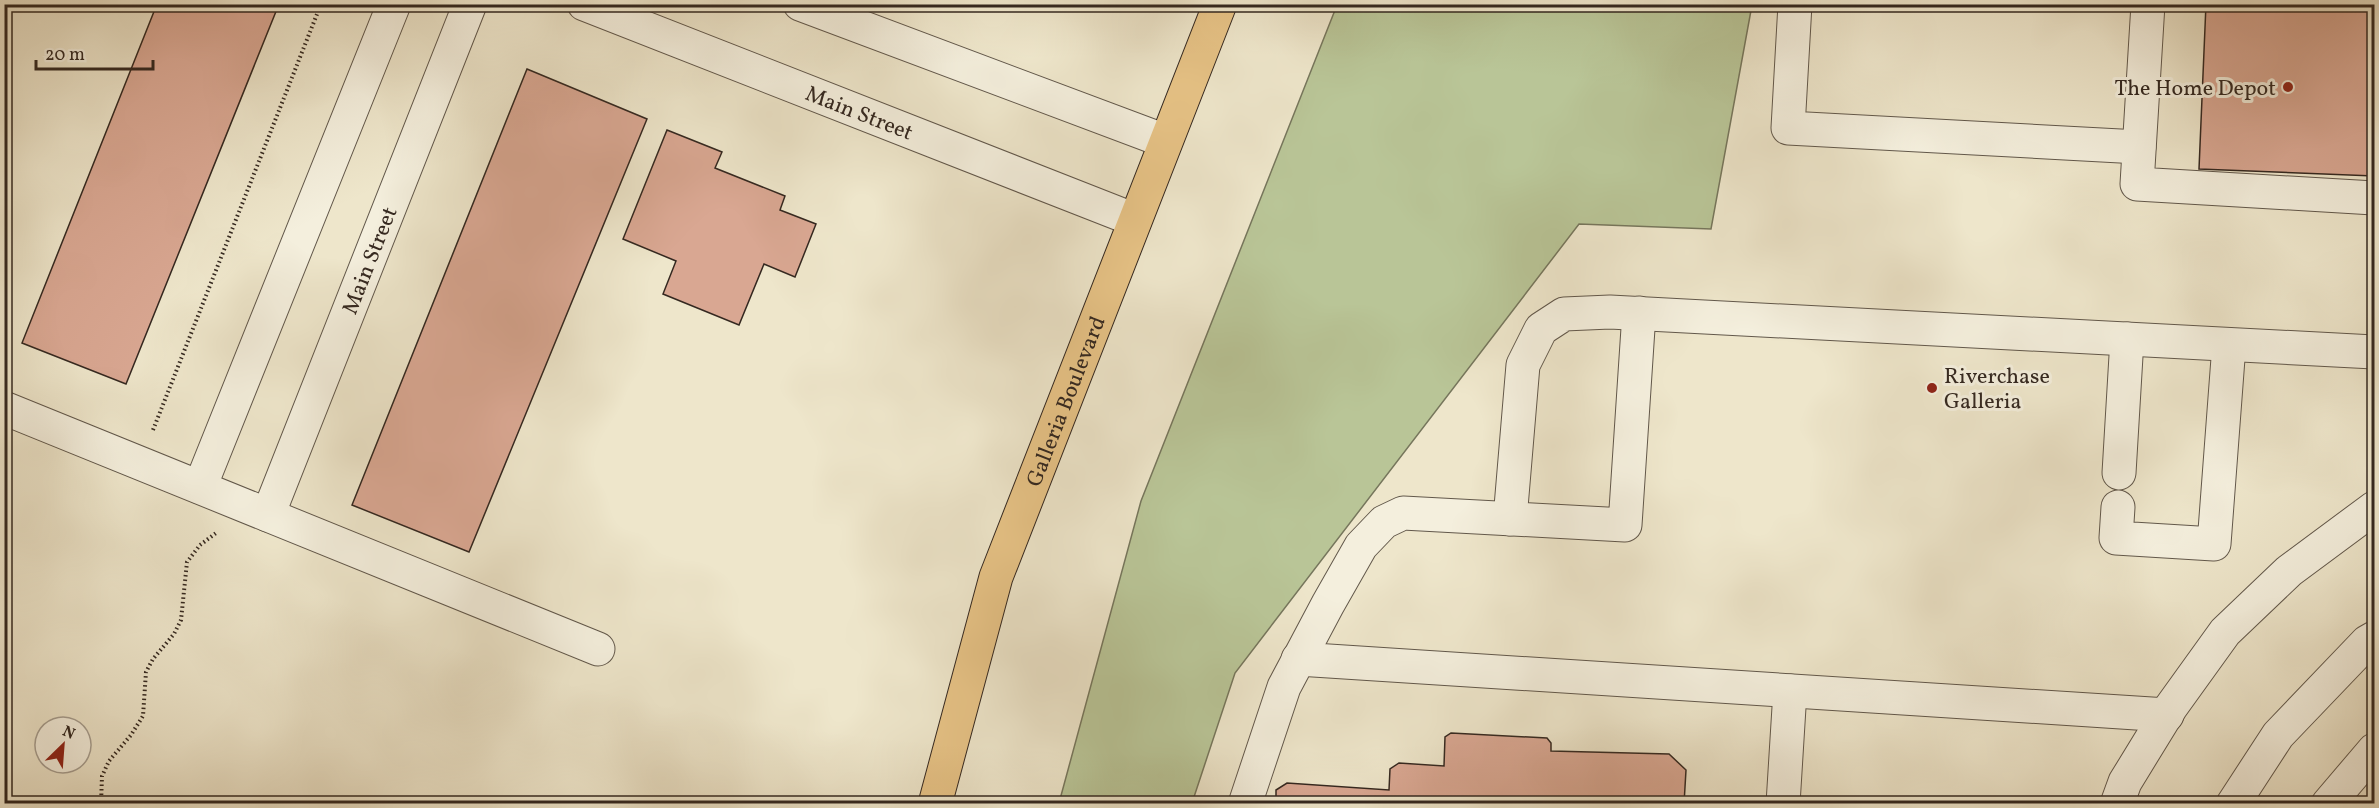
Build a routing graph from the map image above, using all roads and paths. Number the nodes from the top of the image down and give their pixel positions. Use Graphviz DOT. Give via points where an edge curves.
graph roads {
  1 [pos="321,4"];
  2 [pos="394,4"];
  3 [pos="470,4"];
  4 [pos="584,4"];
  5 [pos="800,4"];
  6 [pos="1220,4"];
  7 [pos="1795,4"];
  8 [pos="2148,4"];
  9 [pos="1165,141"];
  10 [pos="2139,147"];
  11 [pos="2374,198"];
  12 [pos="1135,220"];
  13 [pos="1640,313"];
  14 [pos="2127,339"];
  15 [pos="2229,345"];
  16 [pos="2374,352"];
  17 [pos="4,408"];
  18 [pos="141,428"];
  19 [pos="2119,473"];
  20 [pos="200,487"];
  21 [pos="2118,507"];
  22 [pos="2374,508"];
  23 [pos="268,515"];
  24 [pos="1510,519"];
  25 [pos="224,528"];
  26 [pos="2374,638"];
  27 [pos="598,649"];
  28 [pos="1298,659"];
  29 [pos="1790,691"];
  30 [pos="2167,715"];
  31 [pos="2374,750"];
  32 [pos="101,804"];
  33 [pos="935,804"];
  34 [pos="1245,804"];
  35 [pos="1783,804"];
  36 [pos="2117,804"];
  37 [pos="2233,804"];
  38 [pos="2328,804"];
  1 -- 18 [label="path" via="152,432"];
  2 -- 20 [label="street"];
  3 -- 23 [label="street, Main Street"];
  4 -- 12 [label="street, Main Street"];
  5 -- 9 [label="street"];
  6 -- 9 [label="main road, Galleria Boulevard"];
  7 -- 10 [label="street" via="1788,128"];
  8 -- 10 [label="street"];
  9 -- 12 [label="main road, Galleria Boulevard"];
  10 -- 11 [label="street" via="2137,184"];
  12 -- 33 [label="main road, Galleria Boulevard" via="996,577"];
  13 -- 14 [label="street"];
  13 -- 24 [label="street" via="1564,314 1540,329 1523,365"];
  13 -- 24 [label="street" via="1625,525"];
  14 -- 15 [label="street"];
  14 -- 19 [label="street"];
  15 -- 16 [label="street"];
  15 -- 21 [label="street" via="2214,544 2116,538"];
  17 -- 20 [label="street"];
  20 -- 23 [label="street"];
  22 -- 30 [label="street" via="2289,571 2225,632"];
  23 -- 27 [label="street"];
  24 -- 28 [label="street" via="1403,513 1384,522 1361,546"];
  25 -- 32 [label="path" via="200,545 187,562 181,620 146,672 143,716 109,760 102,776"];
  26 -- 37 [label="street" via="2278,735"];
  28 -- 29 [label="street"];
  28 -- 34 [label="street" via="1284,687"];
  29 -- 30 [label="street"];
  29 -- 35 [label="street"];
  30 -- 36 [label="street" via="2125,782"];
  31 -- 38 [label="street"];
}
